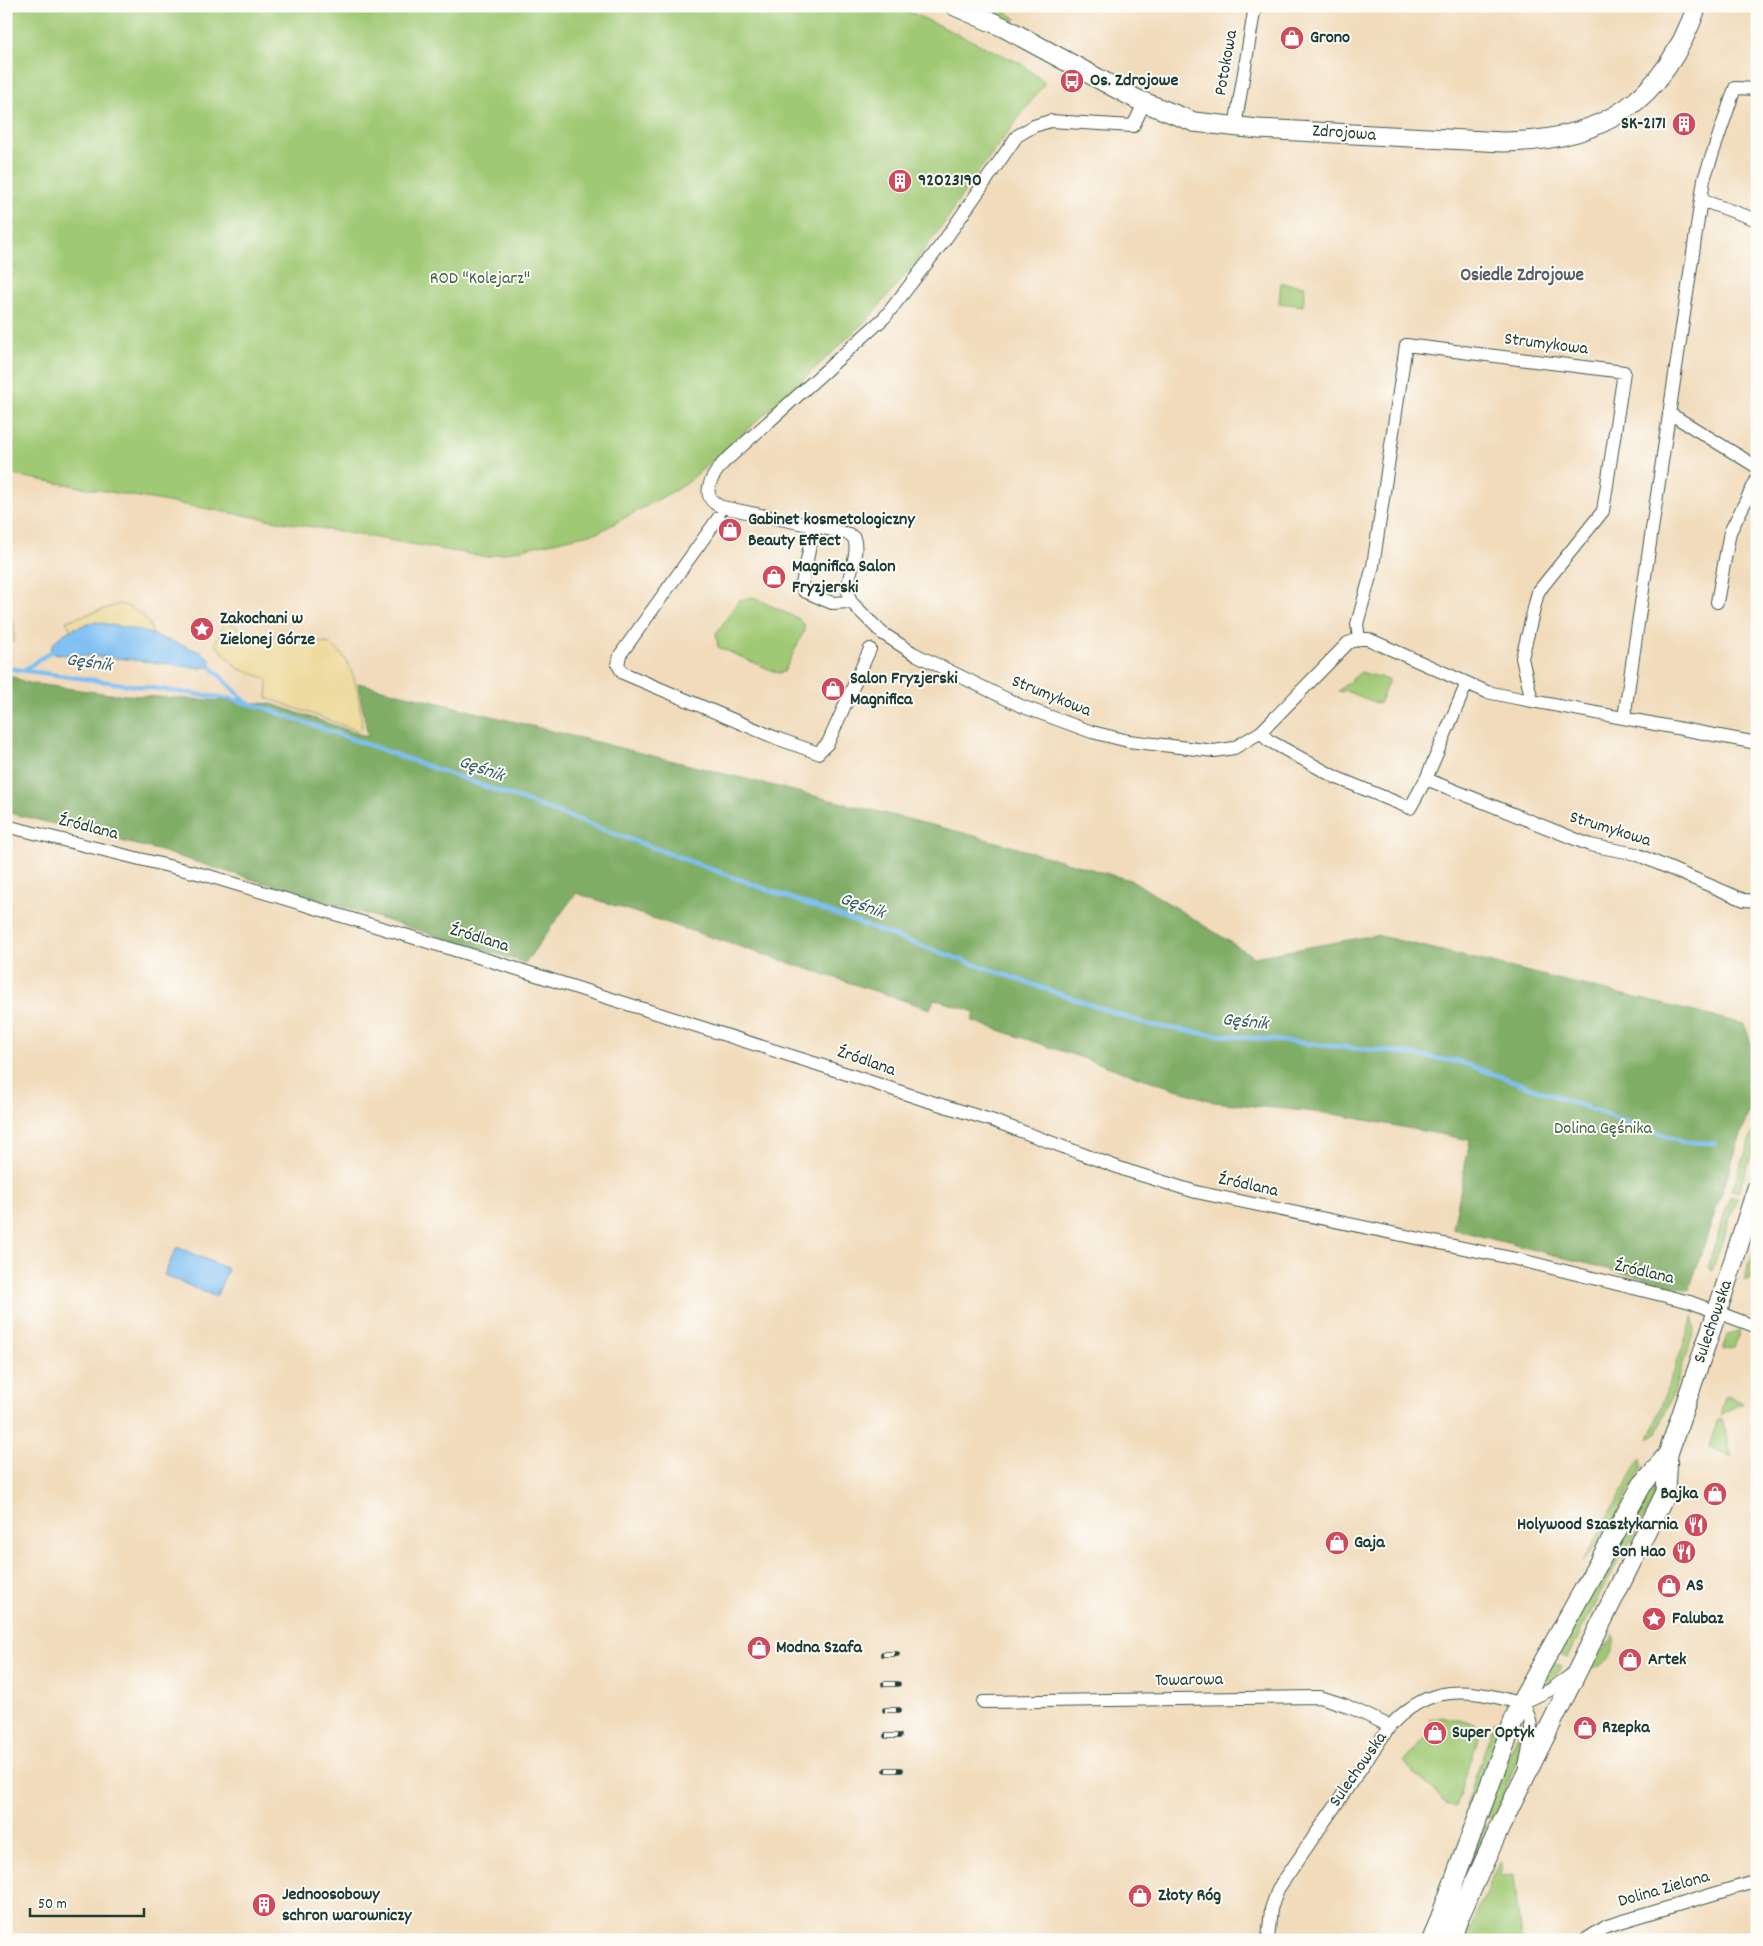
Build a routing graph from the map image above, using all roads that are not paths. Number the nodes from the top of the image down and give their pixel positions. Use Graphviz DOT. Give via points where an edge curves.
graph roads {
  1 [pos="955,6"];
  2 [pos="1255,6"];
  3 [pos="1697,6"];
  4 [pos="1757,89"];
  5 [pos="1144,102"];
  6 [pos="1235,127"];
  7 [pos="1701,200"];
  8 [pos="1757,220"];
  9 [pos="1669,413"];
  10 [pos="1757,467"];
  11 [pos="1757,479"];
  12 [pos="719,517"];
  13 [pos="814,526"];
  14 [pos="851,602"];
  15 [pos="1717,602"];
  16 [pos="1359,639"];
  17 [pos="870,649"];
  18 [pos="1467,682"];
  19 [pos="1532,701"];
  20 [pos="1624,718"];
  21 [pos="1261,732"];
  22 [pos="1757,743"];
  23 [pos="1426,779"];
  24 [pos="6,826"];
  25 [pos="1757,900"];
  26 [pos="1757,1188"];
  27 [pos="1717,1312"];
  28 [pos="1757,1327"];
  29 [pos="1668,1454"];
  30 [pos="1579,1668"];
  31 [pos="983,1702"];
  32 [pos="1520,1704"];
  33 [pos="1390,1726"];
  34 [pos="1521,1784"];
  35 [pos="1757,1881"];
  36 [pos="1268,1940"];
  37 [pos="1432,1940"];
  38 [pos="1451,1940"];
  39 [pos="1585,1940"];
  1 -- 5 [label="street, Zdrojowa" via="1003,27"];
  2 -- 6 [label="street, Potokowa"];
  3 -- 6 [label="street, Zdrojowa" via="1676,52 1655,81 1612,119 1571,134 1531,142 1503,142"];
  4 -- 7 [label="street" via="1735,88 1710,157"];
  5 -- 6 [label="street, Zdrojowa" via="1194,122"];
  5 -- 13 [label="street" via="1133,126 1050,121 1018,136 944,241 885,317 722,463 710,481 708,494 711,500 722,506"];
  7 -- 8 [label="street"];
  7 -- 9 [label="street"];
  9 -- 10 [label="street"];
  9 -- 20 [label="street"];
  11 -- 15 [label="street" via="1730,532"];
  12 -- 17 [label="street" via="620,655 618,665 623,673 818,753 828,743"];
  13 -- 14 [label="street" via="850,534 854,538 847,589"];
  13 -- 14 [label="street" via="802,588 832,603"];
  14 -- 21 [label="street, Strumykowa" via="882,633 913,653 1021,706 1092,732 1128,741 1214,751 1234,748"];
  16 -- 18 [label="street" via="1368,639"];
  16 -- 19 [label="street, Strumykowa" via="1357,624 1373,566 1406,345 1624,372 1603,511 1538,592 1522,658"];
  16 -- 21 [label="street, Strumykowa" via="1348,643"];
  18 -- 19 [label="street" via="1487,692"];
  18 -- 23 [label="street"];
  19 -- 20 [label="street"];
  20 -- 22 [label="street"];
  21 -- 23 [label="street" via="1268,740 1336,777 1410,808"];
  23 -- 25 [label="street, Strumykowa" via="1590,845 1636,854 1744,900"];
  24 -- 27 [label="street, Źródlana" via="208,876 503,964 994,1121 1124,1170 1196,1192 1516,1259 1690,1302"];
  26 -- 27 [label="street, Sulechowska"];
  27 -- 28 [label="street, Źródlana"];
  27 -- 29 [label="street, Sulechowska"];
  29 -- 30 [label="street, Sulechowska" via="1666,1492"];
  29 -- 32 [label="street, Sulechowska" via="1642,1485"];
  30 -- 32 [label="street, Sulechowska" via="1550,1690"];
  30 -- 34 [label="street, Sulechowska"];
  31 -- 33 [label="street, Towarowa" via="1320,1696"];
  32 -- 33 [label="street, Sulechowska" via="1482,1693 1442,1694 1408,1707"];
  32 -- 34 [label="street, Sulechowska" via="1527,1711 1530,1725 1529,1749"];
  32 -- 37 [label="street, Sulechowska"];
  33 -- 36 [label="street, Sulechowska" via="1278,1889 1271,1909"];
  34 -- 38 [label="street, Sulechowska" via="1476,1877"];
  35 -- 39 [label="street, Dolina Zielona" via="1614,1923"];
}
